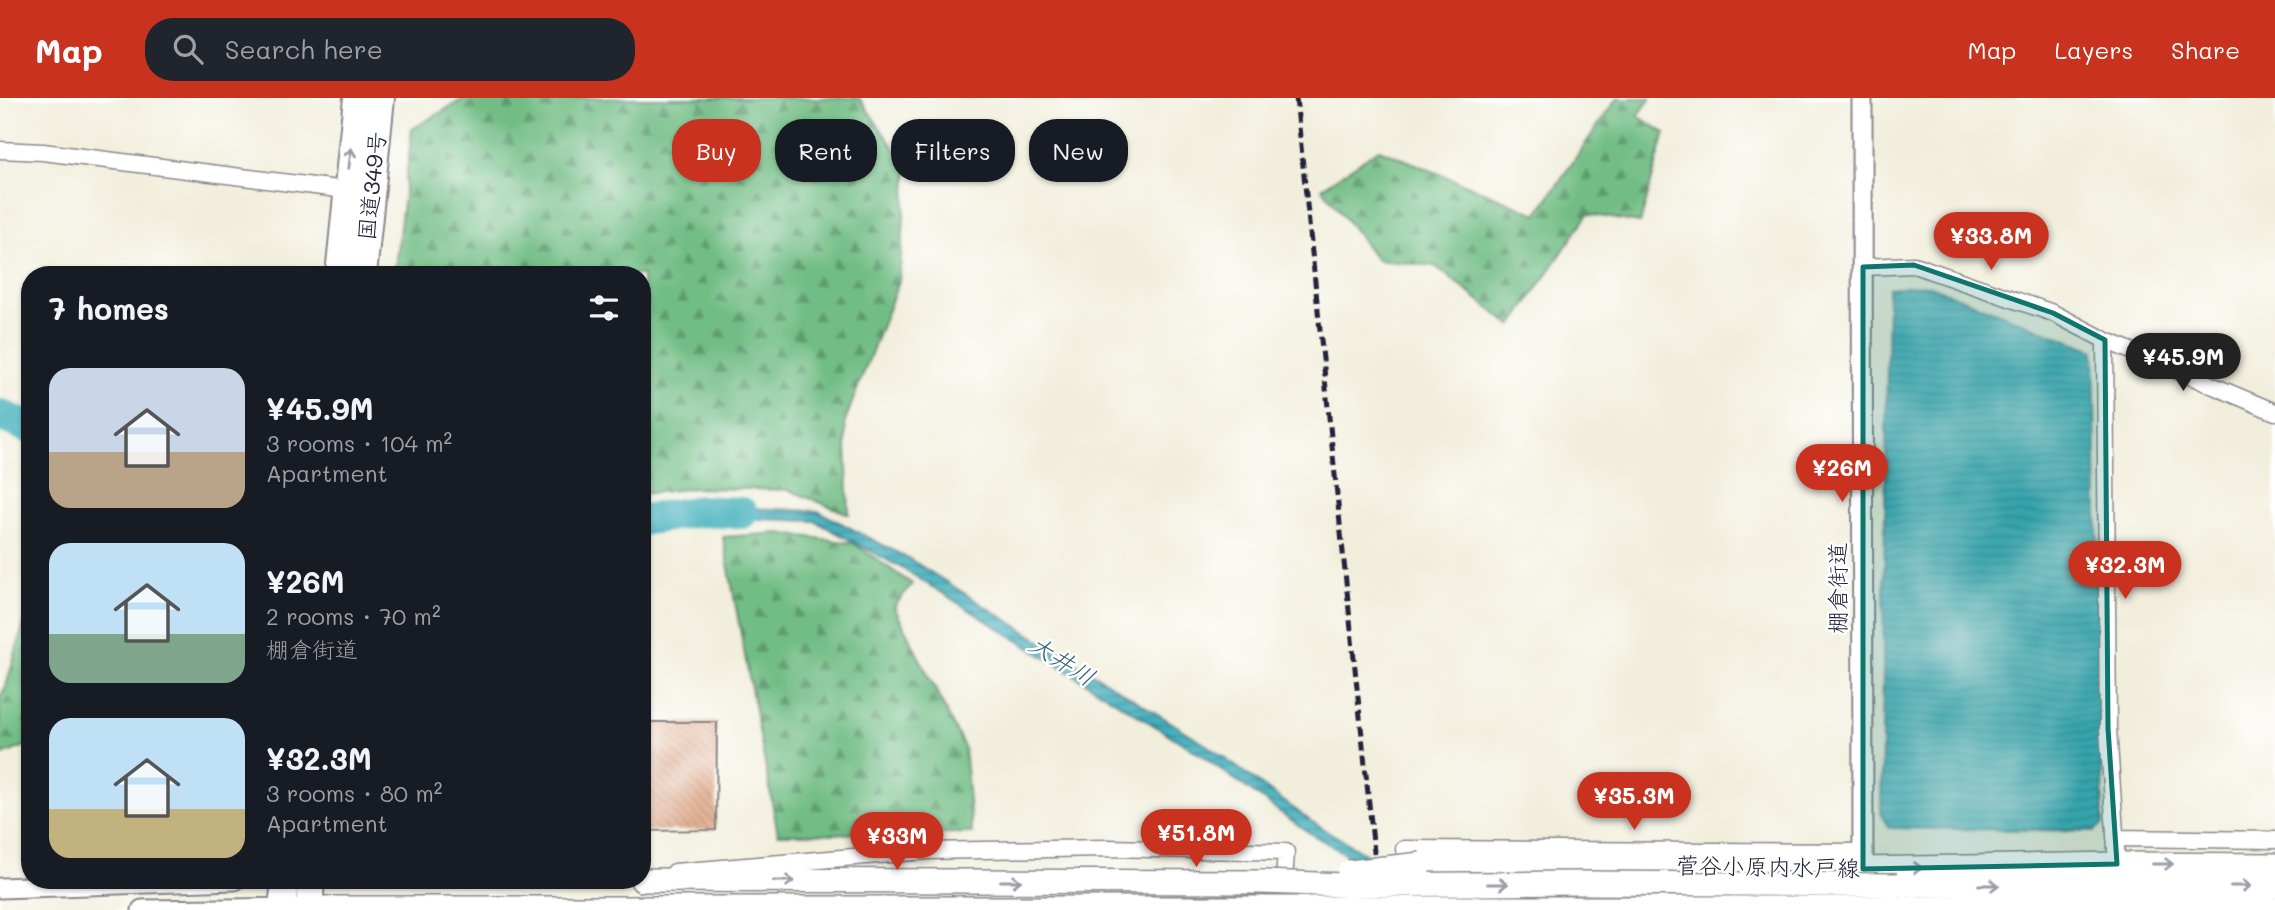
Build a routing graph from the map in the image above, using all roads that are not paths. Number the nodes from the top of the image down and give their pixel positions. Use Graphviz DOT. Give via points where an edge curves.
graph roads {
  1 [pos="357,98"];
  2 [pos="381,98"];
  3 [pos="1862,98"];
  4 [pos="0,150"];
  5 [pos="346,190"];
  6 [pos="340,266"];
  7 [pos="364,266"];
  8 [pos="1863,267"];
  9 [pos="2105,340"];
  10 [pos="2275,412"];
  11 [pos="2115,838"];
  12 [pos="2275,840"];
  13 [pos="1404,849"];
  14 [pos="1863,860"];
  15 [pos="2118,864"];
  16 [pos="2275,865"];
  17 [pos="651,878"];
  18 [pos="651,880"];
  19 [pos="1263,882"];
  20 [pos="2275,886"];
  21 [pos="21,887"];
  22 [pos="0,888"];
  23 [pos="284,889"];
  24 [pos="310,889"];
  25 [pos="1897,896"];
  26 [pos="283,909"];
  27 [pos="309,909"];
  28 [pos="727,909"];
  29 [pos="1276,909"];
  30 [pos="2275,909"];
  31 [pos="142,910"];
  32 [pos="172,910"];
  33 [pos="1863,910"];
  5 -- 1 [label="highway, 国道349号, one-way"];
  2 -- 7 [label="highway, 国道349号"];
  3 -- 8 [label="street, 棚倉街道"];
  4 -- 5 [label="street"];
  5 -- 6 [label="highway, 国道349号"];
  8 -- 9 [label="street" via="1914,265 2053,313"];
  8 -- 14 [label="street, 棚倉街道"];
  9 -- 10 [label="street"];
  9 -- 11 [label="street" via="2108,728"];
  11 -- 12 [label="street"];
  11 -- 15 [label="street"];
  13 -- 14 [label="street"];
  14 -- 15 [label="main road, 菅谷小原内水戸線, one-way"];
  14 -- 19 [label="main road, 菅谷小原内水戸線, bridge" via="1421,864"];
  14 -- 33 [label="street, 棚倉街道"];
  15 -- 16 [label="main road, 菅谷小原内水戸線, one-way"];
  17 -- 29 [label="street" via="685,870 926,851 1107,848 1286,852"];
  18 -- 19 [label="main road, 菅谷小原内水戸線, one-way"];
  19 -- 25 [label="main road, 菅谷小原内水戸線, one-way, bridge" via="1584,883"];
  25 -- 20 [label="main road, 菅谷小原内水戸線, one-way"];
  21 -- 22 [label="street"];
  23 -- 26 [label="highway"];
  24 -- 27 [label="highway"];
  25 -- 29 [label="main road, 菅谷小原内水戸線, bridge"];
  25 -- 30 [label="main road, 菅谷小原内水戸線"];
  26 -- 27 [label="street"];
  26 -- 32 [label="street"];
  27 -- 28 [label="main road, 菅谷小原内水戸線"];
  28 -- 29 [label="main road, 菅谷小原内水戸線"];
  31 -- 32 [label="street"];
}
